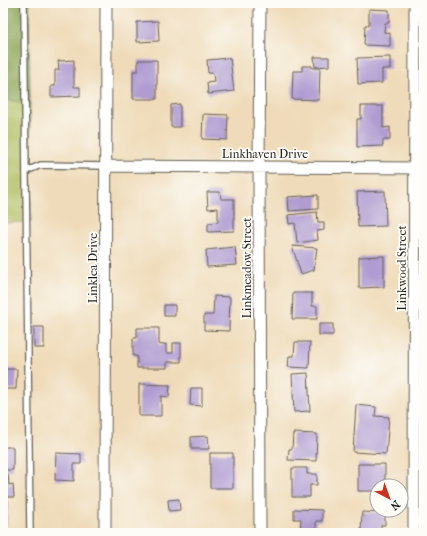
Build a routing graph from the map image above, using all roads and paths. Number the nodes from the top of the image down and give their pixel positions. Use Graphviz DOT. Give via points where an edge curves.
graph roads {
  1 [pos="24,3"];
  2 [pos="106,3"];
  3 [pos="260,3"];
  4 [pos="415,3"];
  5 [pos="106,166"];
  6 [pos="259,166"];
  7 [pos="419,168"];
  8 [pos="26,171"];
  9 [pos="30,533"];
  10 [pos="105,533"];
  11 [pos="260,533"];
  12 [pos="414,533"];
  1 -- 8 [label="lane"];
  2 -- 5 [label="street, Linklea Drive"];
  3 -- 6 [label="street, Linkmeadow Street"];
  4 -- 7 [label="street, Linkwood Street"];
  5 -- 6 [label="street, Linkhaven Drive"];
  5 -- 8 [label="lane" via="41,165"];
  5 -- 10 [label="street, Linklea Drive"];
  6 -- 7 [label="street, Linkhaven Drive"];
  6 -- 11 [label="street, Linkmeadow Street"];
  7 -- 12 [label="street, Linkwood Street"];
  8 -- 9 [label="lane"];
}
